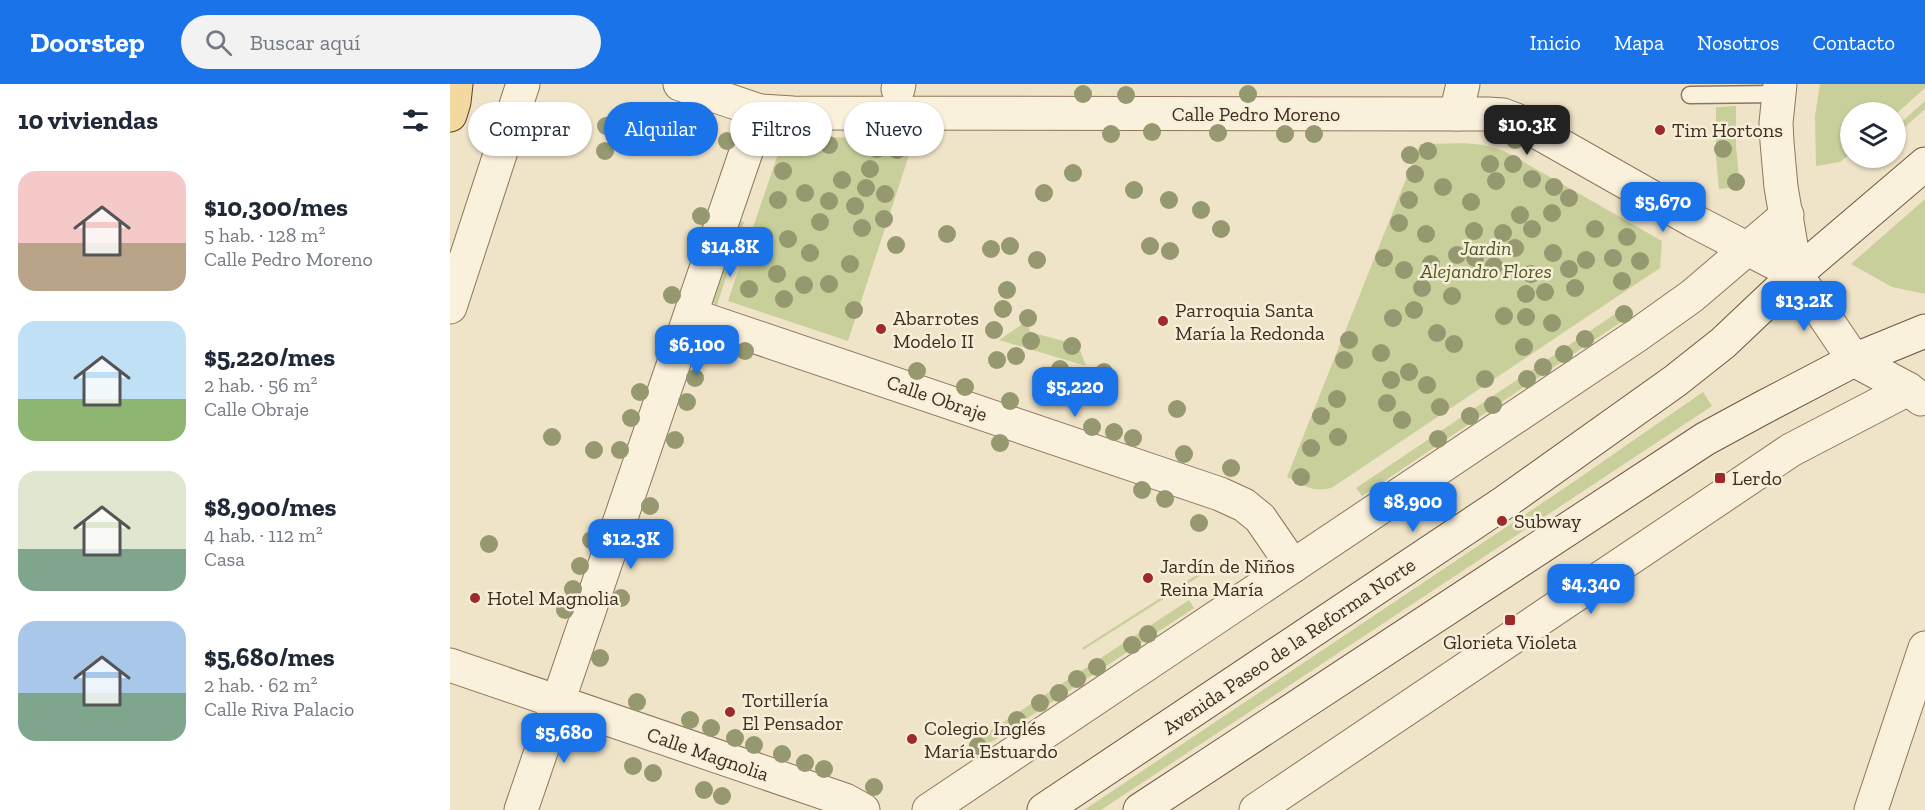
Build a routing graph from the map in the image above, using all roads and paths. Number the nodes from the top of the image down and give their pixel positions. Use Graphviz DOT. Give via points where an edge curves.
graph roads {
  1 [pos="456,84"];
  2 [pos="523,84"];
  3 [pos="680,84"];
  4 [pos="1780,89"];
  5 [pos="1690,95"];
  6 [pos="1460,99"];
  7 [pos="733,102"];
  8 [pos="832,112"];
  9 [pos="450,115"];
  10 [pos="745,156"];
  11 [pos="1925,164"];
  12 [pos="1787,215"];
  13 [pos="1747,248"];
  14 [pos="1796,274"];
  15 [pos="450,307"];
  16 [pos="691,315"];
  17 [pos="1925,331"];
  18 [pos="1854,360"];
  19 [pos="1916,395"];
  20 [pos="1293,566"];
  21 [pos="1924,653"];
  22 [pos="450,665"];
  23 [pos="558,702"];
  24 [pos="521,810"];
  25 [pos="863,810"];
  26 [pos="928,810"];
  27 [pos="1044,810"];
  28 [pos="1140,810"];
  29 [pos="1256,810"];
  30 [pos="1871,810"];
  1 -- 9 [label="main road"];
  2 -- 15 [label="street"];
  3 -- 7 [label="street, Calle Pedro Moreno"];
  4 -- 5 [label="lane"];
  4 -- 12 [label="street" via="1777,142"];
  6 -- 8 [label="street, Calle Pedro Moreno"];
  6 -- 13 [label="street, Calle Pedro Moreno" via="1488,114 1516,120"];
  10 -- 16 [label="street"];
  11 -- 14 [label="street, Avenida Paseo de la Reforma Norte"];
  12 -- 13 [label="street"];
  12 -- 14 [label="street"];
  13 -- 14 [label="street, Calle Pedro Moreno"];
  13 -- 20 [label="street" via="1692,296 1636,336"];
  14 -- 18 [label="street"];
  14 -- 27 [label="street, Avenida Paseo de la Reforma Norte" via="1723,343 1675,381 1505,502"];
  16 -- 20 [label="street, Calle Obraje" via="1220,494 1260,518"];
  16 -- 23 [label="street"];
  17 -- 18 [label="street"];
  18 -- 19 [label="street"];
  18 -- 28 [label="street" via="1705,439"];
  19 -- 29 [label="street" via="1791,450"];
  20 -- 26 [label="street"];
  21 -- 30 [label="street"];
  22 -- 23 [label="street, Calle Magnolia"];
  23 -- 24 [label="street"];
  23 -- 25 [label="street, Calle Magnolia" via="845,800"];
}
